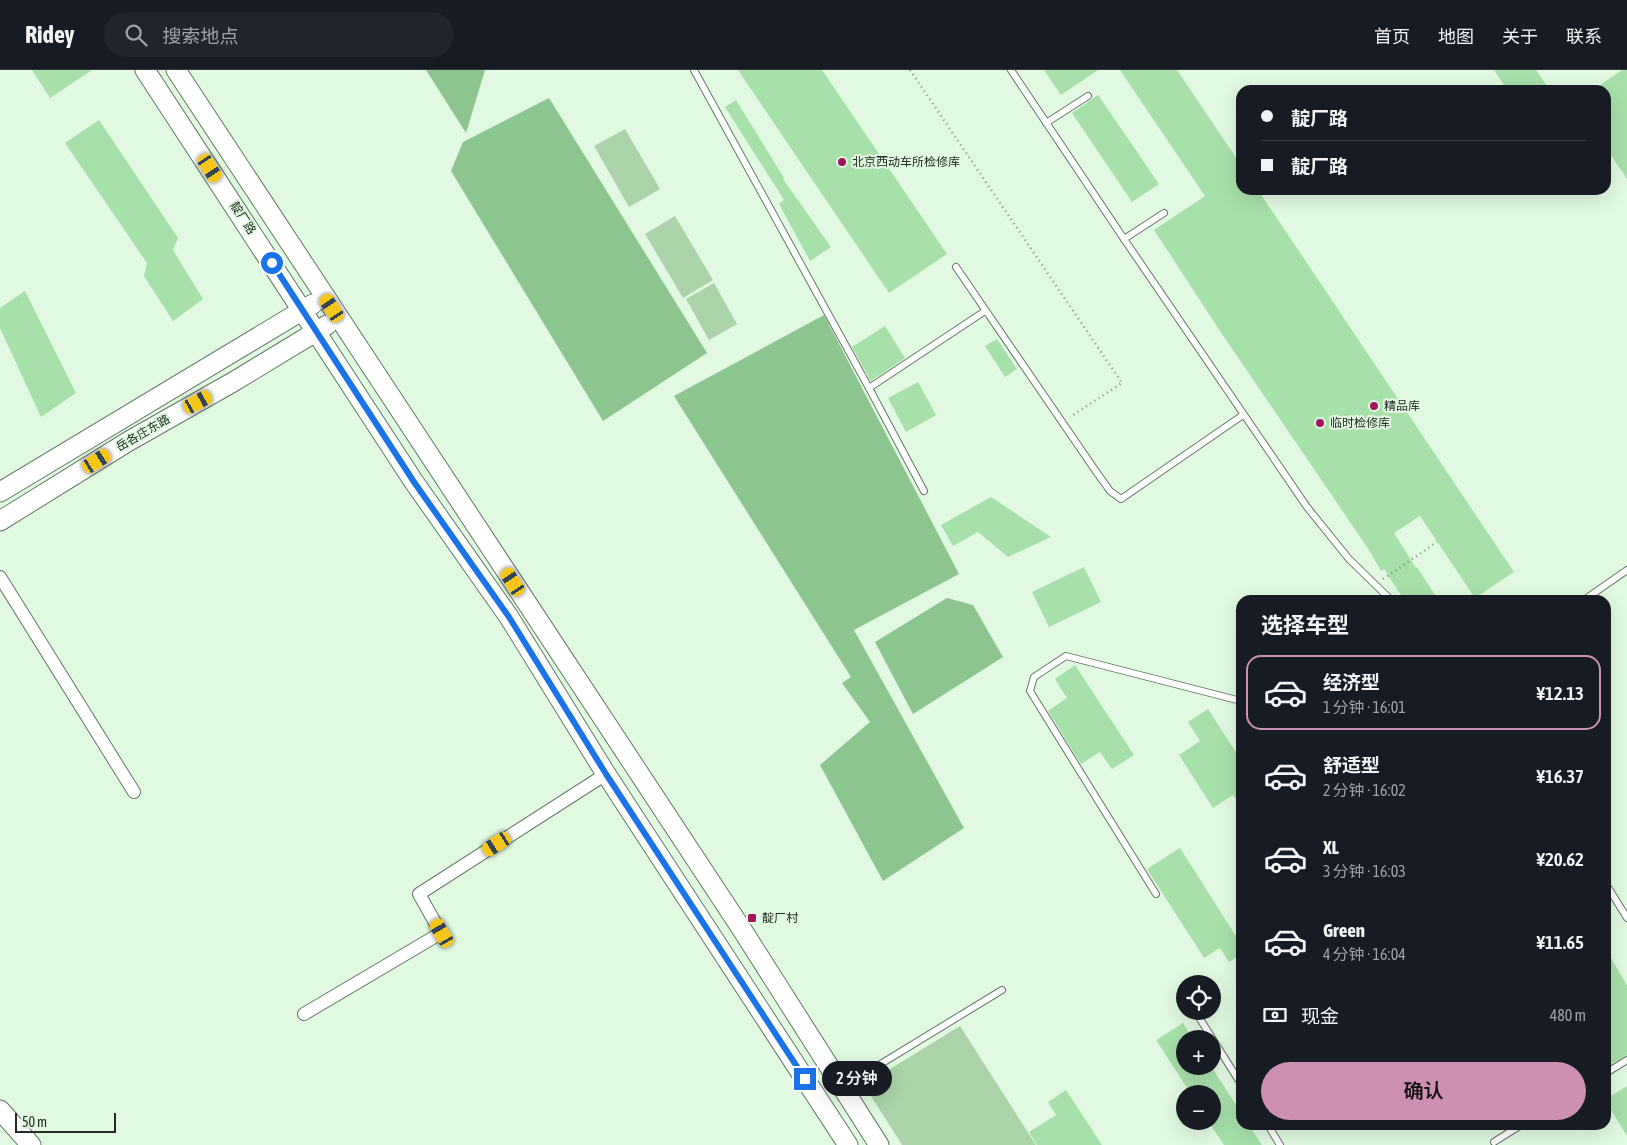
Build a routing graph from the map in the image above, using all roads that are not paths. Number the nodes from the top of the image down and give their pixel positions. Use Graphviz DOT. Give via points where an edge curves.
graph roads {
  1 [pos="145,70"];
  2 [pos="176,70"];
  3 [pos="694,70"];
  4 [pos="1010,70"];
  5 [pos="1088,96"];
  6 [pos="1046,123"];
  7 [pos="1164,213"];
  8 [pos="1124,240"];
  9 [pos="956,267"];
  10 [pos="325,297"];
  11 [pos="302,311"];
  12 [pos="985,311"];
  13 [pos="339,318"];
  14 [pos="316,332"];
  15 [pos="869,388"];
  16 [pos="1243,415"];
  17 [pos="924,491"];
  18 [pos="0,492"];
  19 [pos="0,521"];
  20 [pos="1627,570"];
  21 [pos="0,576"];
  22 [pos="1386,595"];
  23 [pos="1591,595"];
  24 [pos="1236,700"];
  25 [pos="606,774"];
  26 [pos="134,792"];
  27 [pos="1611,892"];
  28 [pos="1156,894"];
  29 [pos="1627,918"];
  30 [pos="1002,990"];
  31 [pos="304,1014"];
  32 [pos="1201,1020"];
  33 [pos="1627,1060"];
  34 [pos="1611,1070"];
  35 [pos="1236,1076"];
  36 [pos="842,1088"];
  37 [pos="0,1110"];
  38 [pos="1271,1130"];
  39 [pos="1513,1130"];
  40 [pos="1494,1142"];
  41 [pos="30,1145"];
  42 [pos="848,1145"];
  43 [pos="879,1145"];
  44 [pos="1280,1145"];
  1 -- 11 [label="main road, 靛厂路"];
  2 -- 10 [label="main road"];
  3 -- 15 [label="lane"];
  4 -- 6 [label="lane"];
  5 -- 6 [label="lane"];
  6 -- 8 [label="lane"];
  7 -- 8 [label="lane"];
  8 -- 16 [label="lane"];
  9 -- 12 [label="lane"];
  10 -- 11 [label="main road, 岳各庄东路"];
  10 -- 13 [label="main road"];
  11 -- 14 [label="main road, 靛厂路"];
  11 -- 18 [label="main road, 岳各庄东路"];
  12 -- 15 [label="lane"];
  12 -- 16 [label="lane" via="1110,491 1121,499"];
  13 -- 14 [label="main road, 岳各庄东路"];
  13 -- 36 [label="main road"];
  14 -- 19 [label="main road, 岳各庄东路"];
  14 -- 25 [label="main road, 靛厂路" via="414,482 509,617"];
  15 -- 17 [label="lane"];
  16 -- 22 [label="lane" via="1307,507 1349,559"];
  20 -- 23 [label="lane"];
  21 -- 26 [label="street"];
  24 -- 28 [label="lane" via="1066,656 1034,677 1030,691"];
  25 -- 31 [label="street" via="419,894 442,933"];
  25 -- 42 [label="main road, 靛厂路"];
  27 -- 29 [label="lane"];
  30 -- 36 [label="lane"];
  32 -- 35 [label="lane"];
  33 -- 34 [label="lane"];
  36 -- 43 [label="main road"];
  37 -- 41 [label="main road"];
  38 -- 44 [label="lane"];
  39 -- 40 [label="lane"];
}
